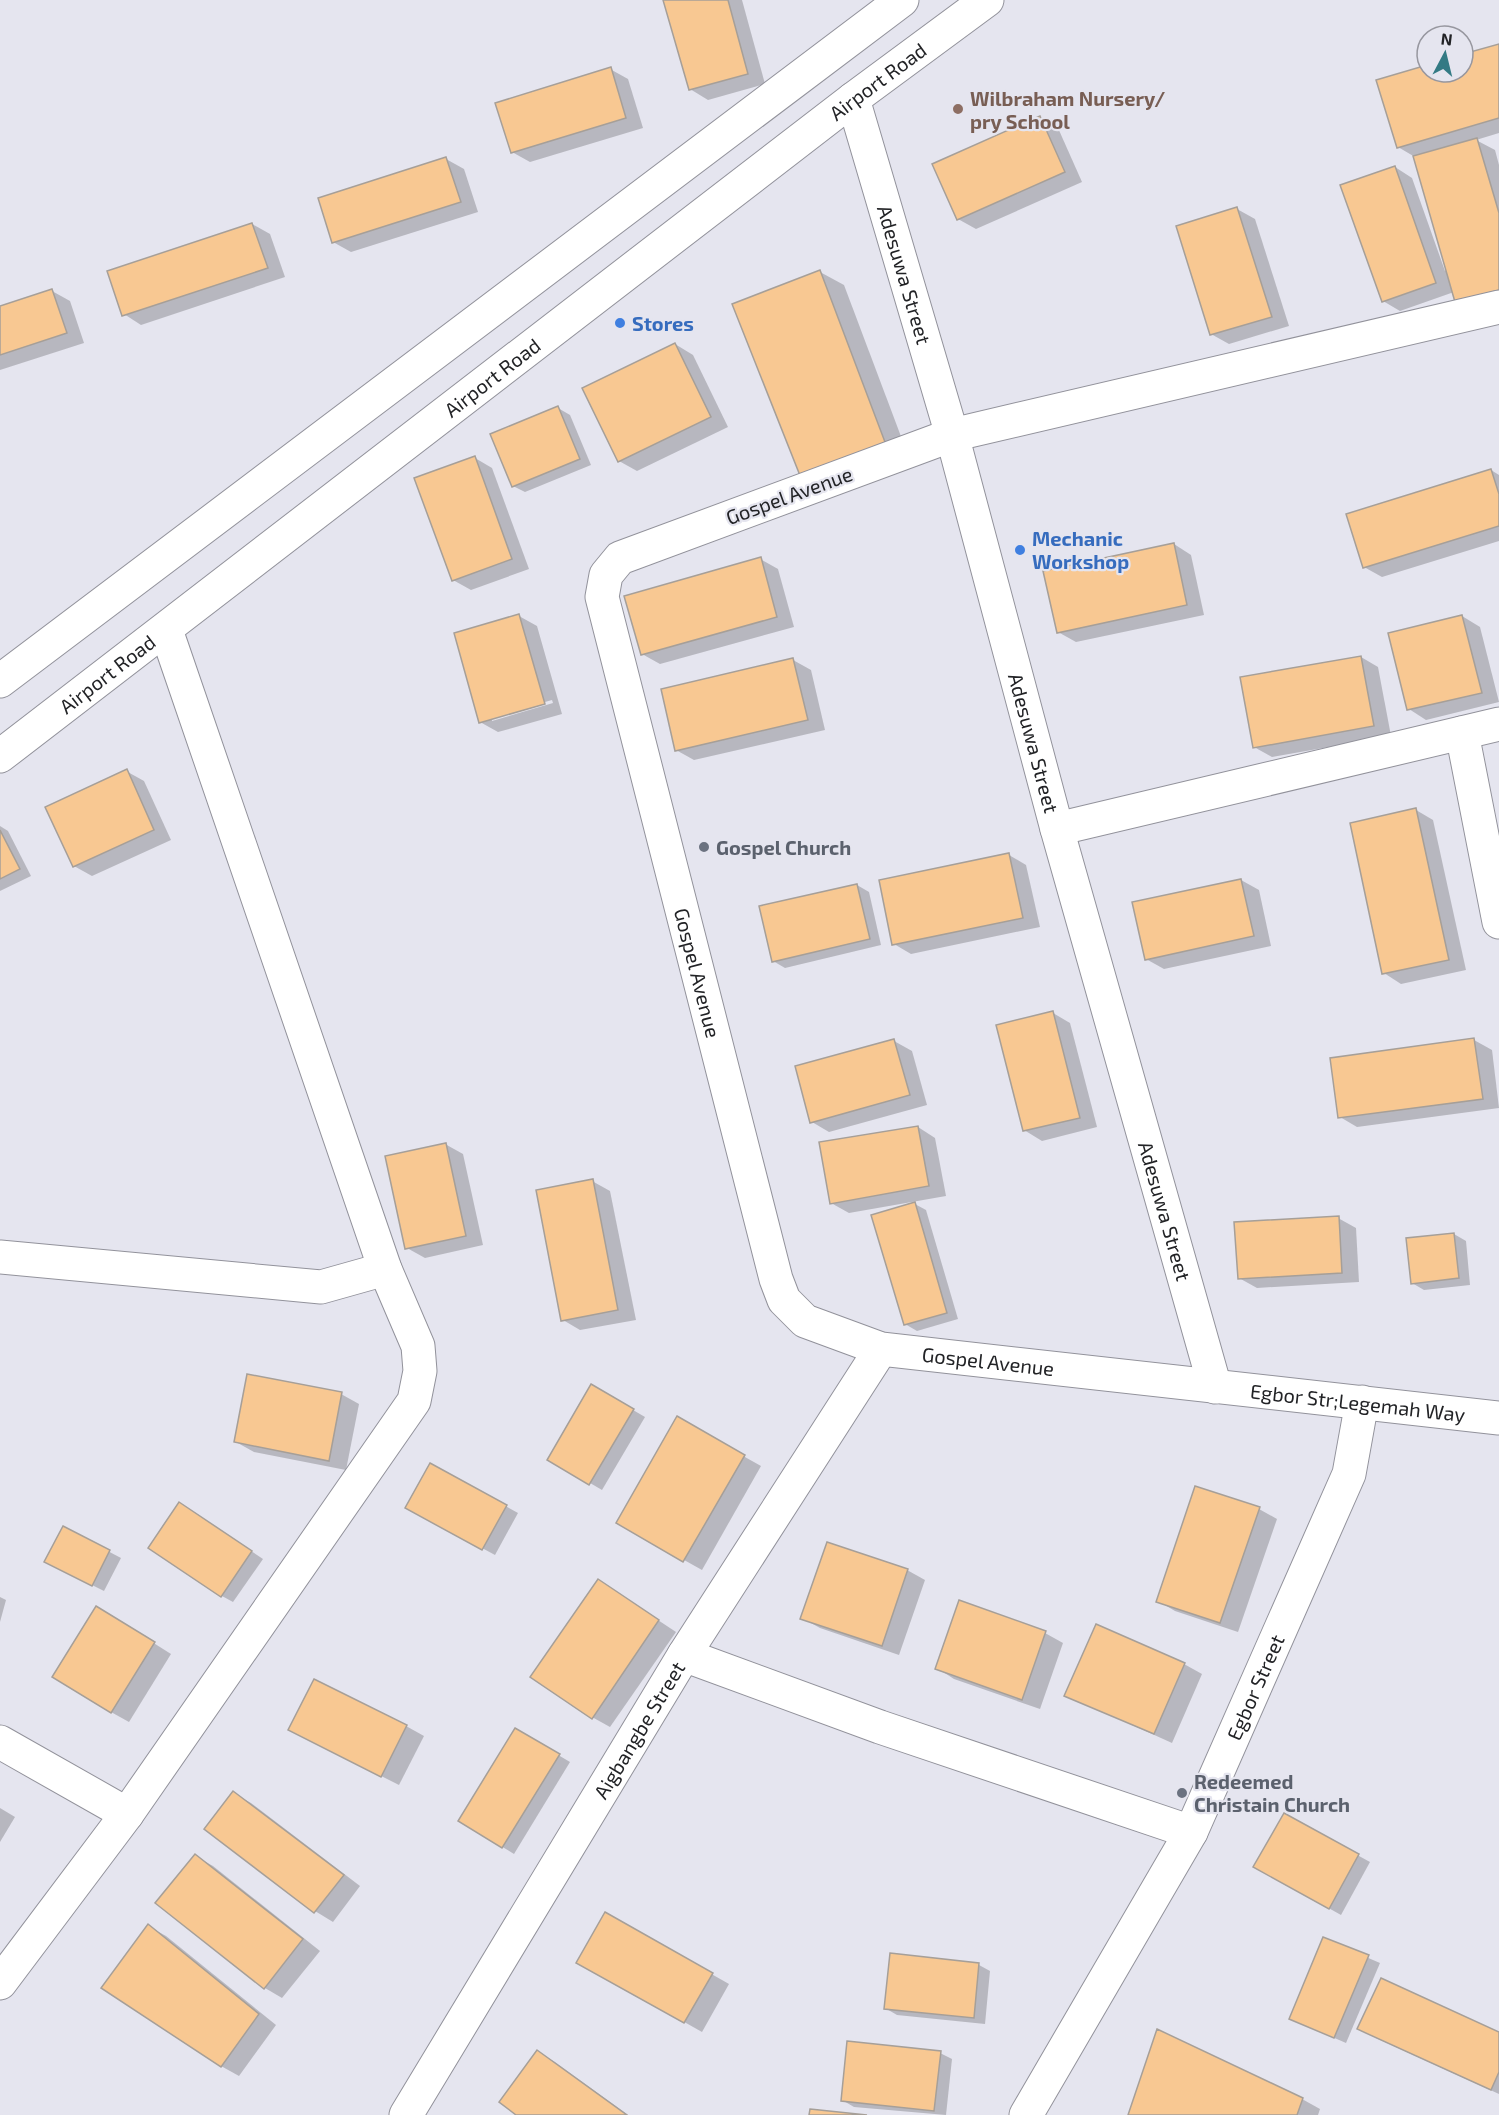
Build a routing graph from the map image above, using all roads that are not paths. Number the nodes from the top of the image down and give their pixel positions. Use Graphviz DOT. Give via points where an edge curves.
graph roads {
  1 [pos="902,0"];
  2 [pos="987,0"];
  3 [pos="853,99"];
  4 [pos="1499,307"];
  5 [pos="952,435"];
  6 [pos="166,630"];
  7 [pos="0,681"];
  8 [pos="1499,724"];
  9 [pos="1462,733"];
  10 [pos="0,756"];
  11 [pos="1057,829"];
  12 [pos="1499,922"];
  13 [pos="0,1257"];
  14 [pos="385,1269"];
  15 [pos="881,1349"];
  16 [pos="1215,1387"];
  17 [pos="1362,1402"];
  18 [pos="1499,1418"];
  19 [pos="684,1655"];
  20 [pos="0,1742"];
  21 [pos="127,1814"];
  22 [pos="1191,1832"];
  23 [pos="0,1983"];
  24 [pos="406,2115"];
  25 [pos="1026,2115"];
  1 -- 7 [label="street"];
  2 -- 3 [label="street, Airport Road"];
  3 -- 5 [label="street, Adesuwa Street"];
  3 -- 6 [label="street, Airport Road"];
  4 -- 5 [label="street, Gospel Avenue"];
  5 -- 11 [label="street, Adesuwa Street"];
  5 -- 15 [label="street, Gospel Avenue" via="620,558 606,575 602,597 776,1279 784,1300 805,1321"];
  6 -- 10 [label="street, Airport Road"];
  6 -- 14 [label="street"];
  8 -- 9 [label="street"];
  9 -- 11 [label="street"];
  9 -- 12 [label="street"];
  11 -- 16 [label="street, Adesuwa Street"];
  13 -- 14 [label="street" via="321,1287"];
  14 -- 21 [label="street" via="418,1346 420,1371 414,1401"];
  15 -- 16 [label="street, Gospel Avenue"];
  15 -- 19 [label="street, Aigbangbe Street"];
  16 -- 17 [label="street, Egbor Str;Legemah Way"];
  17 -- 18 [label="street, Egbor Str;Legemah Way"];
  17 -- 22 [label="street, Egbor Street" via="1349,1474"];
  19 -- 22 [label="street" via="880,1727"];
  19 -- 24 [label="street, Aigbangbe Street"];
  20 -- 21 [label="street"];
  21 -- 23 [label="street"];
  22 -- 25 [label="street, Egbor Street"];
}
